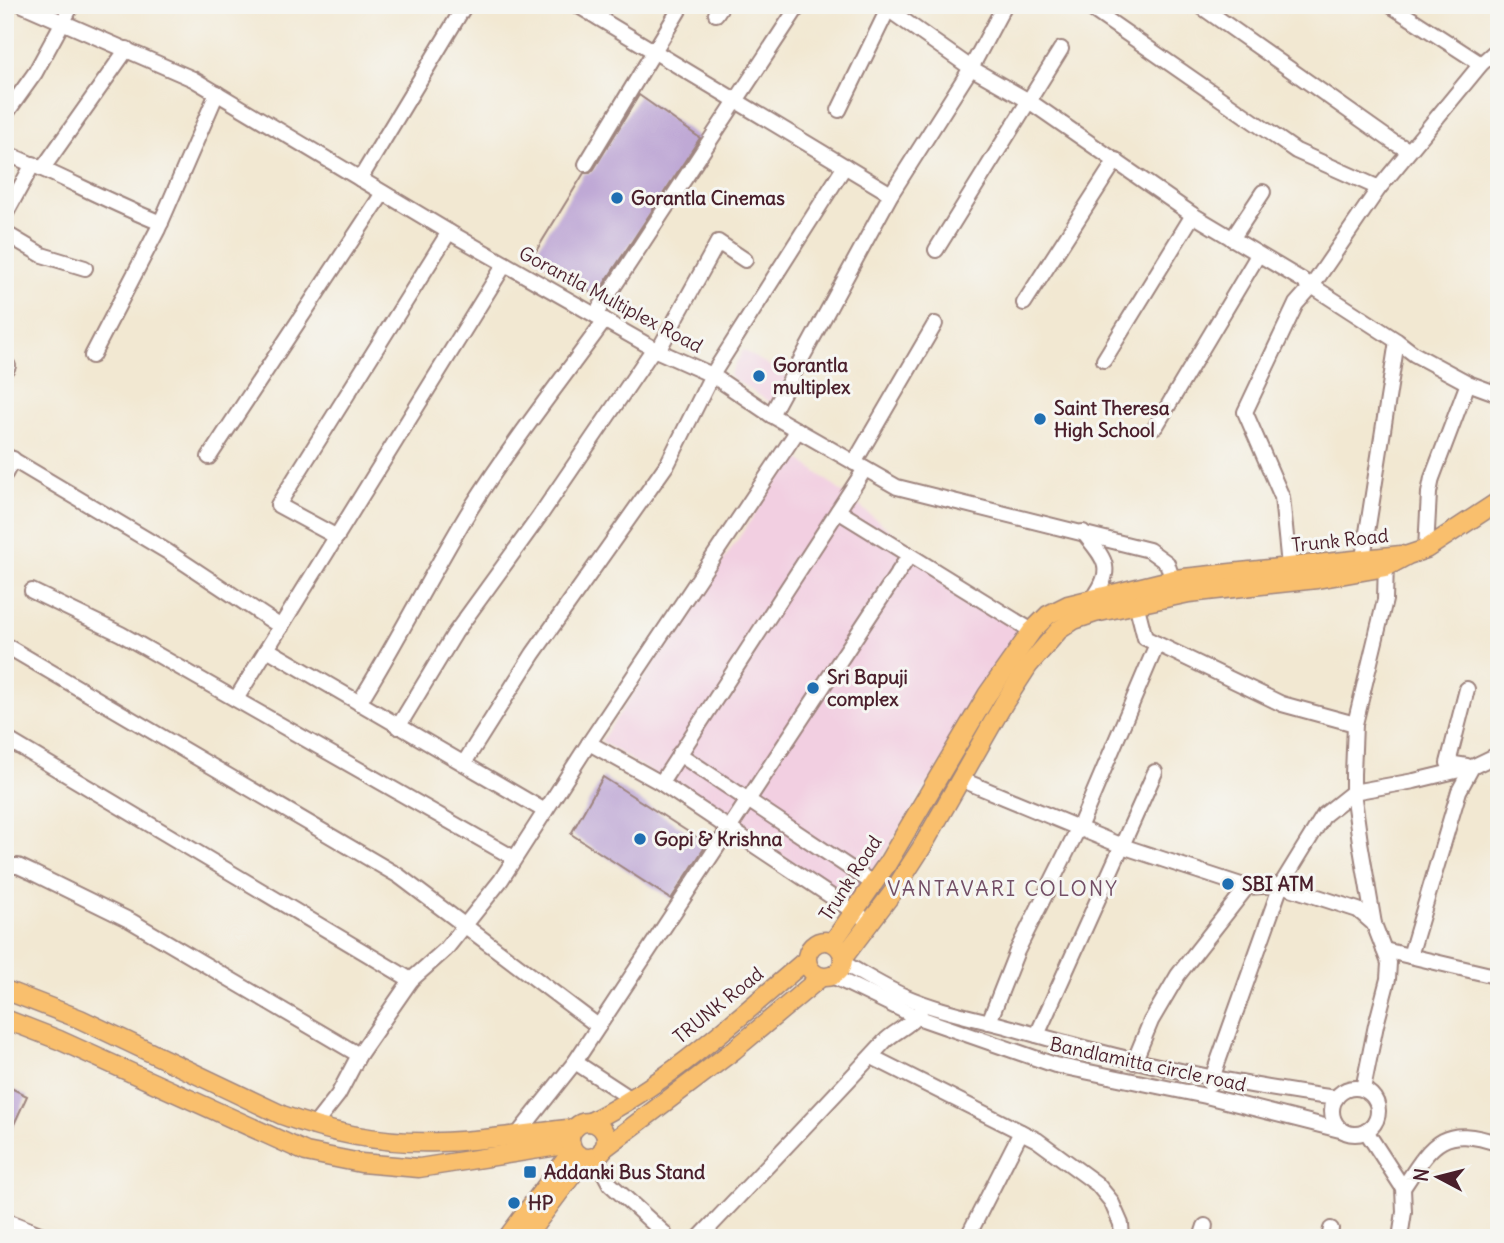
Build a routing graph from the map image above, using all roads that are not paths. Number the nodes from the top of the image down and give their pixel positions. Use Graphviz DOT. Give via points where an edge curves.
graph roads {
  1 [pos="23,5"];
  2 [pos="72,5"];
  3 [pos="465,5"];
  4 [pos="577,5"];
  5 [pos="671,5"];
  6 [pos="799,5"];
  7 [pos="1086,5"];
  8 [pos="1199,5"];
  9 [pos="1390,5"];
  10 [pos="887,6"];
  11 [pos="1003,8"];
  12 [pos="602,12"];
  13 [pos="64,22"];
  14 [pos="1499,48"];
  15 [pos="127,49"];
  16 [pos="1061,50"];
  17 [pos="655,52"];
  18 [pos="1481,64"];
  19 [pos="971,68"];
  20 [pos="217,93"];
  21 [pos="736,99"];
  22 [pos="1029,101"];
  23 [pos="839,110"];
  24 [pos="5,115"];
  25 [pos="1409,150"];
  26 [pos="5,153"];
  27 [pos="1116,160"];
  28 [pos="586,164"];
  29 [pos="38,166"];
  30 [pos="845,166"];
  31 [pos="360,179"];
  32 [pos="1379,188"];
  33 [pos="1263,192"];
  34 [pos="383,193"];
  35 [pos="891,194"];
  36 [pos="5,215"];
  37 [pos="1193,215"];
  38 [pos="161,223"];
  39 [pos="5,233"];
  40 [pos="449,233"];
  41 [pos="1232,239"];
  42 [pos="936,250"];
  43 [pos="1258,255"];
  44 [pos="745,260"];
  45 [pos="505,264"];
  46 [pos="85,268"];
  47 [pos="1311,286"];
  48 [pos="1024,303"];
  49 [pos="600,318"];
  50 [pos="935,324"];
  51 [pos="1397,341"];
  52 [pos="656,350"];
  53 [pos="92,356"];
  54 [pos="1104,360"];
  55 [pos="712,375"];
  56 [pos="1468,383"];
  57 [pos="1499,394"];
  58 [pos="771,415"];
  59 [pos="1156,426"];
  60 [pos="798,430"];
  61 [pos="9,457"];
  62 [pos="209,457"];
  63 [pos="860,466"];
  64 [pos="5,474"];
  65 [pos="1499,501"];
  66 [pos="838,511"];
  67 [pos="1083,532"];
  68 [pos="337,537"];
  69 [pos="1426,549"];
  70 [pos="1408,555"];
  71 [pos="909,556"];
  72 [pos="1363,558"];
  73 [pos="1386,561"];
  74 [pos="1289,566"];
  75 [pos="1175,587"];
  76 [pos="32,591"];
  77 [pos="1094,597"];
  78 [pos="1136,603"];
  79 [pos="281,627"];
  80 [pos="1032,631"];
  81 [pos="1157,644"];
  82 [pos="5,645"];
  83 [pos="267,649"];
  84 [pos="1467,689"];
  85 [pos="236,699"];
  86 [pos="359,703"];
  87 [pos="1355,724"];
  88 [pos="398,727"];
  89 [pos="5,738"];
  90 [pos="589,743"];
  91 [pos="679,754"];
  92 [pos="1499,754"];
  93 [pos="464,764"];
  94 [pos="1472,767"];
  95 [pos="1155,772"];
  96 [pos="960,779"];
  97 [pos="660,783"];
  98 [pos="1353,792"];
  99 [pos="747,799"];
  100 [pos="545,811"];
  101 [pos="1078,828"];
  102 [pos="727,829"];
  103 [pos="1122,846"];
  104 [pos="514,858"];
  105 [pos="5,866"];
  106 [pos="868,880"];
  107 [pos="1281,884"];
  108 [pos="1247,887"];
  109 [pos="854,912"];
  110 [pos="870,922"];
  111 [pos="1374,924"];
  112 [pos="465,926"];
  113 [pos="833,942"];
  114 [pos="1384,950"];
  115 [pos="1410,956"];
  116 [pos="806,960"];
  117 [pos="835,968"];
  118 [pos="1499,977"];
  119 [pos="411,980"];
  120 [pos="5,990"];
  121 [pos="920,1010"];
  122 [pos="5,1020"];
  123 [pos="989,1022"];
  124 [pos="598,1026"];
  125 [pos="1037,1035"];
  126 [pos="359,1055"];
  127 [pos="872,1056"];
  128 [pos="575,1062"];
  129 [pos="1134,1062"];
  130 [pos="1212,1077"];
  131 [pos="1363,1089"];
  132 [pos="1206,1096"];
  133 [pos="630,1098"];
  134 [pos="1336,1098"];
  135 [pos="313,1127"];
  136 [pos="1344,1131"];
  137 [pos="1366,1131"];
  138 [pos="1021,1132"];
  139 [pos="517,1134"];
  140 [pos="585,1144"];
  141 [pos="1499,1144"];
  142 [pos="1403,1188"];
  143 [pos="5,1220"];
  144 [pos="664,1236"];
  145 [pos="50,1238"];
  146 [pos="507,1238"];
  147 [pos="525,1238"];
  148 [pos="699,1238"];
  149 [pos="967,1238"];
  150 [pos="1122,1238"];
  151 [pos="1400,1238"];
  1 -- 13 [label="street, Gorantla Multiplex Road"];
  2 -- 13 [label="street"];
  3 -- 31 [label="street"];
  4 -- 12 [label="street"];
  5 -- 17 [label="street" via="678,10"];
  6 -- 21 [label="street"];
  7 -- 32 [label="street" via="1296,151"];
  8 -- 25 [label="street"];
  9 -- 18 [label="street"];
  10 -- 19 [label="street"];
  10 -- 23 [label="street"];
  11 -- 19 [label="street"];
  12 -- 17 [label="street"];
  13 -- 15 [label="street, Gorantla Multiplex Road"];
  13 -- 24 [label="street"];
  14 -- 18 [label="street"];
  15 -- 20 [label="street, Gorantla Multiplex Road"];
  15 -- 29 [label="street"];
  16 -- 22 [label="street"];
  17 -- 21 [label="street"];
  17 -- 28 [label="street"];
  18 -- 25 [label="street"];
  19 -- 22 [label="street"];
  19 -- 35 [label="street"];
  20 -- 31 [label="street, Gorantla Multiplex Road"];
  20 -- 38 [label="street"];
  21 -- 30 [label="street"];
  21 -- 49 [label="street"];
  22 -- 27 [label="street"];
  22 -- 42 [label="street"];
  25 -- 32 [label="street"];
  26 -- 29 [label="street"];
  27 -- 37 [label="street"];
  27 -- 48 [label="street"];
  29 -- 36 [label="street"];
  29 -- 38 [label="street"];
  30 -- 35 [label="street"];
  30 -- 55 [label="street"];
  31 -- 34 [label="street, Gorantla Multiplex Road"];
  32 -- 47 [label="street"];
  33 -- 41 [label="street"];
  34 -- 40 [label="street, Gorantla Multiplex Road"];
  34 -- 62 [label="street"];
  35 -- 58 [label="street"];
  37 -- 41 [label="street"];
  37 -- 54 [label="street"];
  38 -- 53 [label="street"];
  39 -- 46 [label="street" via="42,256"];
  40 -- 45 [label="street, Gorantla Multiplex Road"];
  40 -- 68 [label="street" via="278,505"];
  41 -- 43 [label="street"];
  43 -- 47 [label="street"];
  43 -- 59 [label="street"];
  44 -- 52 [label="street" via="718,242"];
  45 -- 49 [label="street, Gorantla Multiplex Road"];
  45 -- 68 [label="street"];
  47 -- 51 [label="street"];
  47 -- 74 [label="street" via="1296,304 1245,412 1283,497"];
  49 -- 52 [label="street, Gorantla Multiplex Road"];
  49 -- 86 [label="street" via="472,506"];
  50 -- 63 [label="street"];
  51 -- 56 [label="street"];
  51 -- 72 [label="street"];
  52 -- 55 [label="street, Gorantla Multiplex Road"];
  52 -- 88 [label="street" via="455,633"];
  55 -- 58 [label="street, Gorantla Multiplex Road"];
  55 -- 93 [label="street" via="668,463 533,654"];
  56 -- 57 [label="street"];
  56 -- 69 [label="street" via="1432,478"];
  58 -- 60 [label="street, Gorantla Multiplex Road"];
  60 -- 63 [label="street, Gorantla Multiplex Road"];
  60 -- 90 [label="street"];
  61 -- 64 [label="street"];
  61 -- 79 [label="street" via="168,552"];
  63 -- 66 [label="street"];
  63 -- 67 [label="street, Gorantla Multiplex Road" via="897,487"];
  65 -- 69 [label="main road, TRUNK Road"];
  66 -- 71 [label="street"];
  66 -- 91 [label="street"];
  67 -- 75 [label="street, Gorantla Multiplex Road" via="1155,553 1167,563"];
  67 -- 77 [label="street" via="1107,568 1106,580"];
  68 -- 79 [label="street"];
  69 -- 70 [label="main road, TRUNK Road"];
  70 -- 73 [label="main road, Trunk Road"];
  71 -- 80 [label="street"];
  71 -- 99 [label="street"];
  72 -- 73 [label="main road, Trunk Road"];
  72 -- 74 [label="main road, Trunk Road"];
  73 -- 75 [label="main road, Trunk Road" via="1317,579"];
  73 -- 87 [label="street" via="1384,600"];
  74 -- 75 [label="main road, Trunk Road"];
  75 -- 77 [label="main road, Trunk Road"];
  75 -- 78 [label="main road, Trunk Road"];
  76 -- 85 [label="street" via="121,634"];
  77 -- 80 [label="main road, Trunk Road" via="1048,615"];
  78 -- 81 [label="street" via="1145,638"];
  78 -- 96 [label="main road, Trunk Road" via="1074,620 1046,642"];
  79 -- 83 [label="street"];
  80 -- 109 [label="main road, Trunk Road" via="980,706"];
  81 -- 87 [label="street" via="1282,704"];
  81 -- 101 [label="street"];
  82 -- 112 [label="street" via="399,876"];
  83 -- 85 [label="street"];
  83 -- 86 [label="street"];
  84 -- 94 [label="street" via="1448,763"];
  85 -- 104 [label="street"];
  86 -- 88 [label="street"];
  87 -- 98 [label="street"];
  88 -- 93 [label="street"];
  89 -- 119 [label="street"];
  90 -- 97 [label="street"];
  90 -- 100 [label="street"];
  91 -- 97 [label="street"];
  91 -- 99 [label="street"];
  92 -- 94 [label="street"];
  93 -- 100 [label="street"];
  94 -- 98 [label="street"];
  94 -- 115 [label="street" via="1459,791"];
  95 -- 103 [label="street"];
  96 -- 101 [label="street"];
  96 -- 110 [label="main road, Trunk Road" via="922,848"];
  97 -- 102 [label="street"];
  98 -- 107 [label="street" via="1324,816"];
  98 -- 111 [label="street"];
  99 -- 102 [label="street"];
  99 -- 106 [label="street"];
  100 -- 104 [label="street"];
  101 -- 103 [label="street"];
  101 -- 123 [label="street" via="1017,950"];
  102 -- 109 [label="street"];
  102 -- 124 [label="street"];
  103 -- 108 [label="street"];
  103 -- 125 [label="street"];
  104 -- 112 [label="street"];
  105 -- 126 [label="street" via="24,869 131,922"];
  107 -- 108 [label="street"];
  107 -- 111 [label="street" via="1358,910"];
  107 -- 130 [label="street"];
  108 -- 129 [label="street" via="1178,975"];
  109 -- 110 [label="street"];
  109 -- 113 [label="main road, Trunk Road"];
  110 -- 117 [label="main road, Trunk Road"];
  111 -- 114 [label="street"];
  112 -- 119 [label="street"];
  112 -- 124 [label="street"];
  113 -- 116 [label="main road" via="815,943"];
  113 -- 117 [label="main road" via="840,949"];
  114 -- 115 [label="street"];
  114 -- 131 [label="street" via="1388,979"];
  115 -- 118 [label="street"];
  116 -- 117 [label="main road" via="813,974"];
  116 -- 133 [label="main road, TRUNK Road" via="721,1032"];
  117 -- 121 [label="street" via="902,995"];
  117 -- 140 [label="main road, Trunk Road" via="734,1050"];
  119 -- 126 [label="street"];
  120 -- 135 [label="main road" via="80,1019"];
  121 -- 123 [label="street"];
  121 -- 127 [label="street"];
  121 -- 132 [label="street, Bandlamitta circle road" via="1055,1065"];
  122 -- 140 [label="main road" via="317,1154 419,1168"];
  123 -- 125 [label="street"];
  124 -- 128 [label="street"];
  125 -- 129 [label="street"];
  126 -- 135 [label="street" via="338,1095"];
  127 -- 138 [label="street"];
  127 -- 148 [label="street"];
  128 -- 133 [label="street"];
  128 -- 139 [label="street"];
  129 -- 130 [label="street"];
  130 -- 132 [label="street"];
  130 -- 134 [label="street"];
  131 -- 134 [label="street" via="1348,1089"];
  131 -- 137 [label="street" via="1378,1109 1375,1122"];
  132 -- 136 [label="street, Bandlamitta circle road"];
  133 -- 140 [label="main road, TRUNK Road"];
  134 -- 136 [label="street" via="1332,1112"];
  135 -- 139 [label="main road" via="402,1142"];
  136 -- 137 [label="street, Bandlamitta circle road"];
  137 -- 142 [label="street"];
  138 -- 149 [label="street"];
  138 -- 150 [label="street" via="1097,1184 1111,1201"];
  139 -- 140 [label="main road"];
  140 -- 144 [label="street" via="610,1184"];
  140 -- 146 [label="main road"];
  140 -- 147 [label="main road"];
  141 -- 142 [label="street" via="1476,1136 1437,1143"];
  142 -- 151 [label="street"];
  143 -- 145 [label="street"];
}
